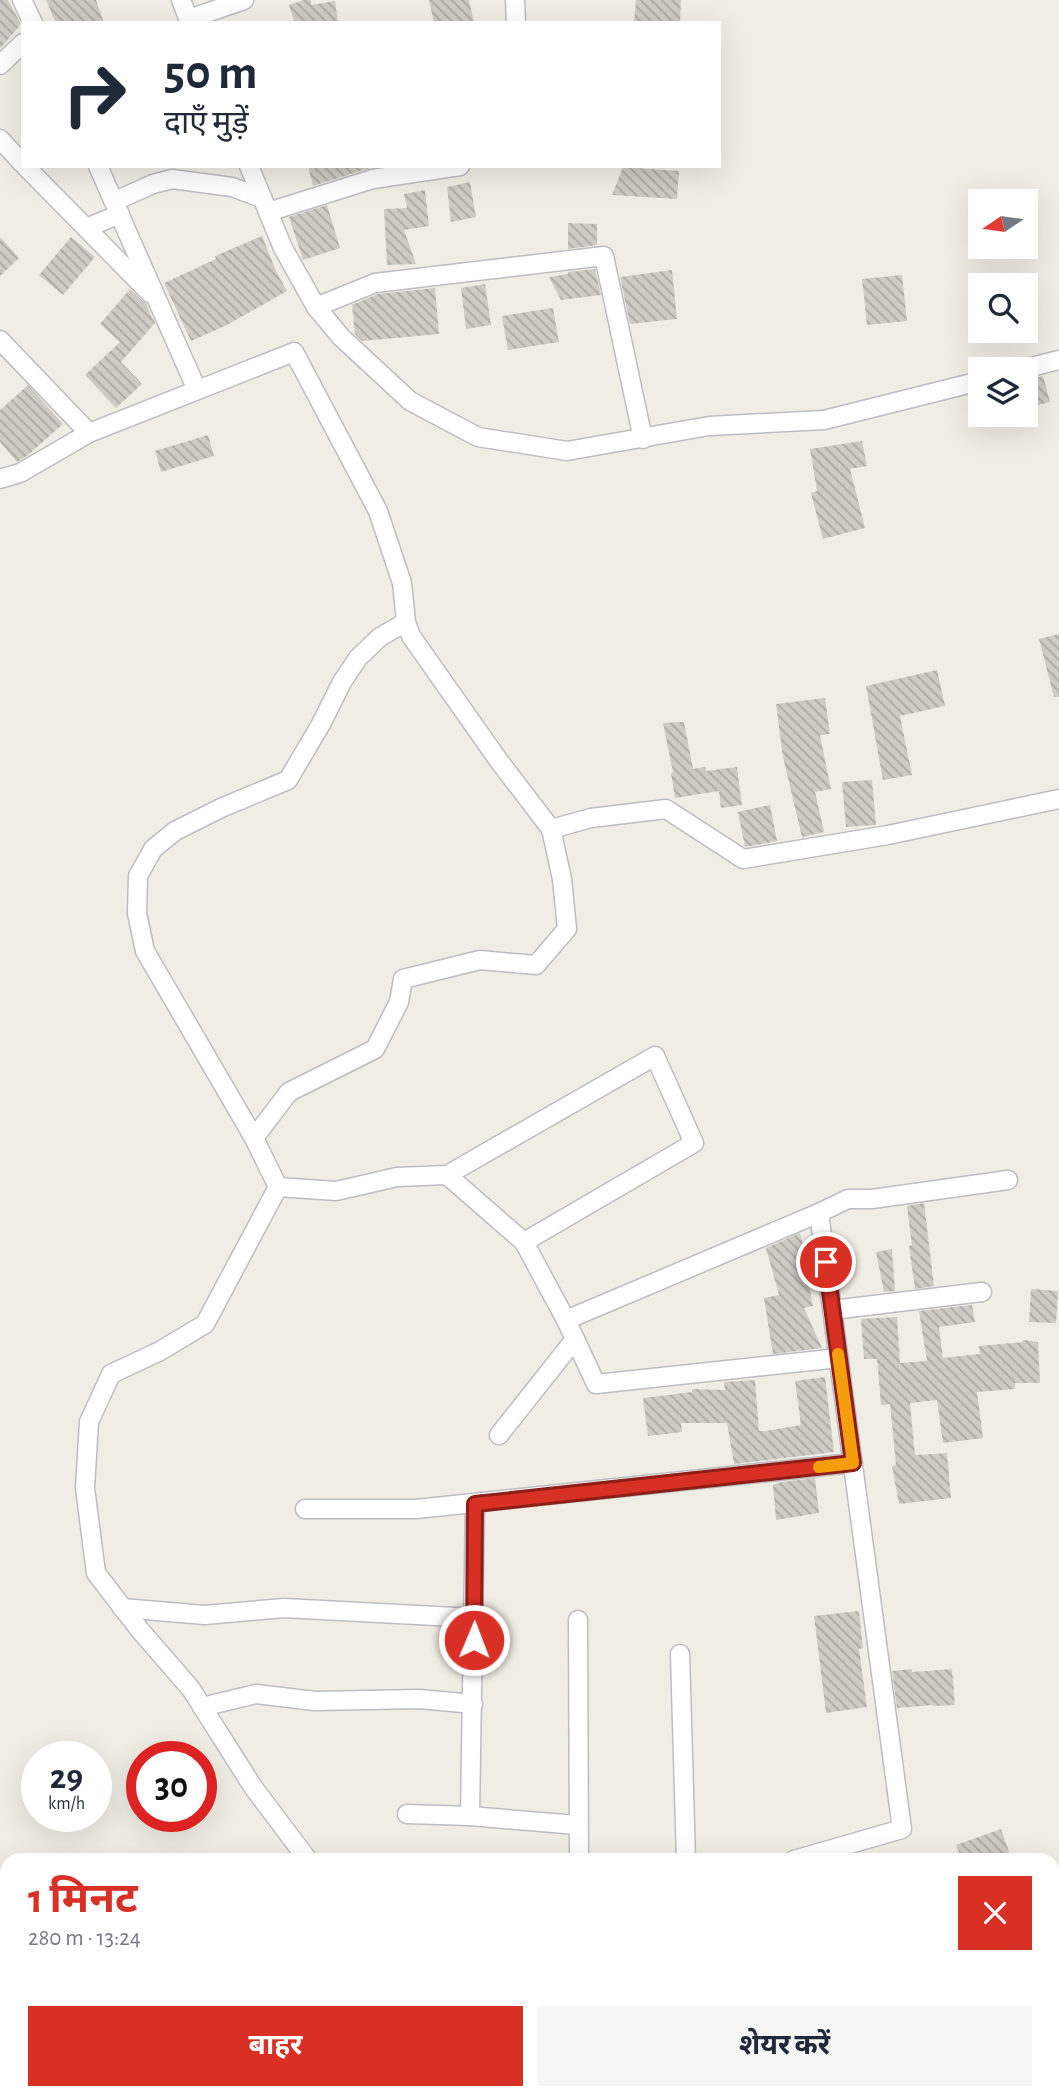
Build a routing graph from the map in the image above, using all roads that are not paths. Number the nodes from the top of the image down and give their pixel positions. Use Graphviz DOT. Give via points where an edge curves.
graph roads {
  1 [pos="22,0"];
  2 [pos="181,0"];
  3 [pos="244,0"];
  4 [pos="515,0"];
  5 [pos="32,21"];
  6 [pos="190,21"];
  7 [pos="516,21"];
  8 [pos="21,45"];
  9 [pos="0,65"];
  10 [pos="0,139"];
  11 [pos="15,162"];
  12 [pos="21,168"];
  13 [pos="99,168"];
  14 [pos="250,168"];
  15 [pos="447,168"];
  16 [pos="265,205"];
  17 [pos="118,207"];
  18 [pos="86,229"];
  19 [pos="156,300"];
  20 [pos="316,307"];
  21 [pos="0,340"];
  22 [pos="1059,360"];
  23 [pos="1038,365"];
  24 [pos="968,383"];
  25 [pos="197,390"];
  26 [pos="89,433"];
  27 [pos="643,439"];
  28 [pos="0,479"];
  29 [pos="406,622"];
  30 [pos="1059,799"];
  31 [pos="551,829"];
  32 [pos="254,1138"];
  33 [pos="447,1175"];
  34 [pos="1008,1181"];
  35 [pos="278,1187"];
  36 [pos="819,1213"];
  37 [pos="524,1242"];
  38 [pos="982,1292"];
  39 [pos="832,1310"];
  40 [pos="566,1320"];
  41 [pos="575,1339"];
  42 [pos="839,1358"];
  43 [pos="499,1435"];
  44 [pos="853,1463"];
  45 [pos="475,1504"];
  46 [pos="305,1509"];
  47 [pos="122,1608"];
  48 [pos="474,1618"];
  49 [pos="578,1620"];
  50 [pos="680,1654"];
  51 [pos="473,1704"];
  52 [pos="202,1707"];
  53 [pos="407,1814"];
  54 [pos="470,1816"];
  55 [pos="577,1825"];
  56 [pos="303,1853"];
  57 [pos="579,1853"];
  58 [pos="686,1853"];
  59 [pos="818,1853"];
  1 -- 5 [label="street"];
  2 -- 6 [label="street"];
  3 -- 6 [label="street"];
  4 -- 7 [label="street"];
  8 -- 9 [label="street"];
  10 -- 11 [label="street"];
  12 -- 18 [label="street"];
  13 -- 17 [label="street"];
  14 -- 16 [label="street"];
  15 -- 16 [label="street" via="373,179"];
  16 -- 17 [label="street" via="232,187 172,179 153,184"];
  16 -- 20 [label="street"];
  17 -- 18 [label="street"];
  17 -- 19 [label="street"];
  18 -- 19 [label="street"];
  19 -- 25 [label="street"];
  20 -- 27 [label="street" via="341,337 410,401 478,437 567,450"];
  20 -- 27 [label="street" via="375,283 604,256"];
  21 -- 26 [label="street"];
  22 -- 23 [label="street"];
  24 -- 27 [label="street" via="824,420 709,426"];
  25 -- 26 [label="street"];
  25 -- 29 [label="street" via="294,352 378,511 402,583"];
  26 -- 28 [label="street" via="20,473"];
  29 -- 31 [label="street" via="419,648"];
  29 -- 32 [label="street" via="380,637 358,658 288,780 175,831 153,849 138,876 137,913 145,951"];
  30 -- 31 [label="street" via="743,859 666,809 591,818"];
  31 -- 32 [label="street" via="567,929 536,965 480,960 403,979 399,1002 375,1049 289,1092"];
  32 -- 35 [label="street"];
  33 -- 35 [label="street" via="397,1177 337,1191"];
  33 -- 37 [label="street"];
  33 -- 37 [label="street" via="655,1056 694,1143"];
  34 -- 36 [label="street" via="848,1199"];
  35 -- 47 [label="street" via="205,1324 111,1374 89,1422 85,1488 96,1573"];
  36 -- 39 [label="street"];
  36 -- 40 [label="street"];
  37 -- 40 [label="street"];
  38 -- 39 [label="street"];
  39 -- 42 [label="street"];
  40 -- 41 [label="street"];
  41 -- 42 [label="street" via="596,1384"];
  41 -- 43 [label="street"];
  42 -- 44 [label="street"];
  44 -- 45 [label="street"];
  44 -- 59 [label="street" via="902,1829"];
  45 -- 46 [label="street"];
  45 -- 48 [label="street"];
  47 -- 48 [label="street" via="205,1615 284,1608"];
  47 -- 52 [label="street"];
  48 -- 51 [label="street"];
  49 -- 55 [label="street"];
  50 -- 58 [label="street"];
  51 -- 52 [label="street" via="420,1699 316,1701 256,1694"];
  51 -- 54 [label="street"];
  52 -- 56 [label="street"];
  53 -- 54 [label="street"];
  54 -- 55 [label="street"];
  55 -- 57 [label="street"];
}
